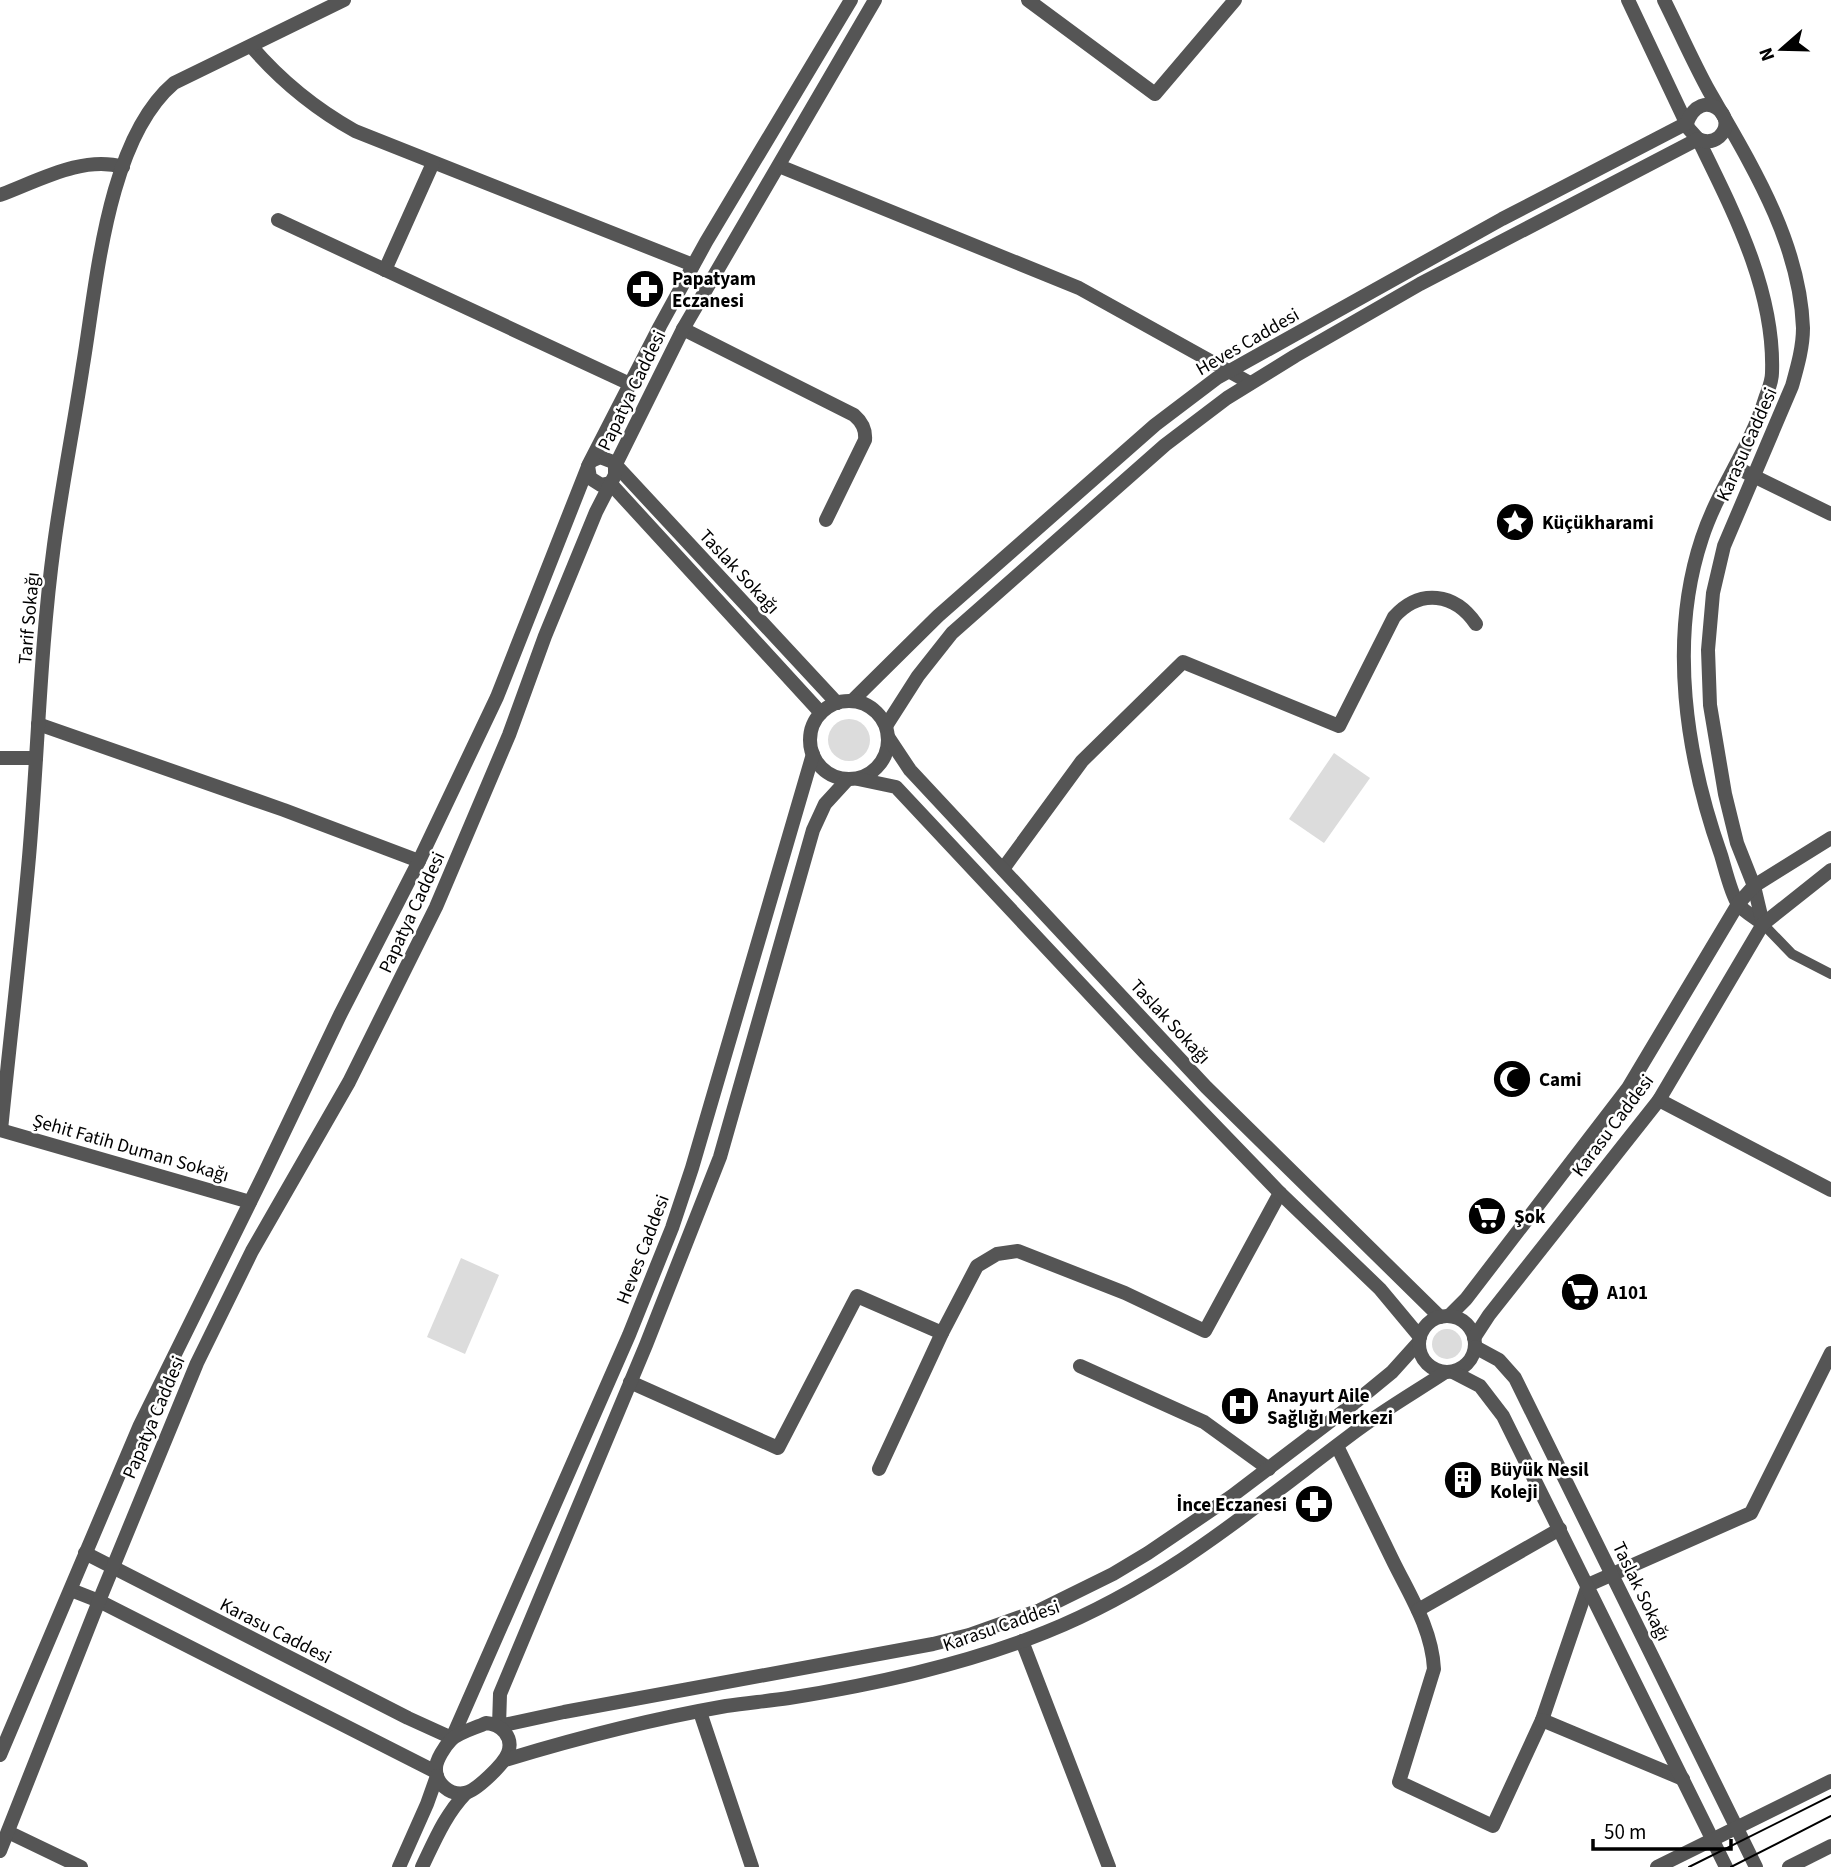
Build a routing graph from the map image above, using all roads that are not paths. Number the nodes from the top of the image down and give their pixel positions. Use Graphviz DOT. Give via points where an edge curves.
graph roads {
  1 [pos="344,0"];
  2 [pos="851,0"];
  3 [pos="876,0"];
  4 [pos="1028,0"];
  5 [pos="1235,0"];
  6 [pos="1628,0"];
  7 [pos="1664,0"];
  8 [pos="251,46"];
  9 [pos="1724,114"];
  10 [pos="1687,123"];
  11 [pos="1698,139"];
  12 [pos="433,163"];
  13 [pos="779,166"];
  14 [pos="124,167"];
  15 [pos="0,195"];
  16 [pos="278,220"];
  17 [pos="693,265"];
  18 [pos="385,270"];
  19 [pos="683,329"];
  20 [pos="1228,371"];
  21 [pos="1250,383"];
  22 [pos="630,384"];
  23 [pos="590,463"];
  24 [pos="615,466"];
  25 [pos="1735,467"];
  26 [pos="1754,475"];
  27 [pos="610,483"];
  28 [pos="1831,514"];
  29 [pos="826,520"];
  30 [pos="1476,624"];
  31 [pos="844,702"];
  32 [pos="821,713"];
  33 [pos="38,724"];
  34 [pos="887,732"];
  35 [pos="813,754"];
  36 [pos="0,758"];
  37 [pos="36,758"];
  38 [pos="853,779"];
  39 [pos="1831,838"];
  40 [pos="419,862"];
  41 [pos="1003,869"];
  42 [pos="1831,870"];
  43 [pos="1754,886"];
  44 [pos="1738,904"];
  45 [pos="1763,924"];
  46 [pos="1831,974"];
  47 [pos="1659,1100"];
  48 [pos="0,1130"];
  49 [pos="1831,1190"];
  50 [pos="1280,1193"];
  51 [pos="250,1202"];
  52 [pos="1445,1317"];
  53 [pos="942,1333"];
  54 [pos="1419,1340"];
  55 [pos="1474,1343"];
  56 [pos="1831,1353"];
  57 [pos="1080,1366"];
  58 [pos="1449,1372"];
  59 [pos="630,1382"];
  60 [pos="1337,1446"];
  61 [pos="879,1469"];
  62 [pos="1269,1469"];
  63 [pos="1560,1529"];
  64 [pos="85,1553"];
  65 [pos="112,1567"];
  66 [pos="1612,1574"];
  67 [pos="1588,1585"];
  68 [pos="71,1590"];
  69 [pos="99,1601"];
  70 [pos="1418,1610"];
  71 [pos="1022,1641"];
  72 [pos="700,1712"];
  73 [pos="1542,1720"];
  74 [pos="499,1726"];
  75 [pos="452,1738"];
  76 [pos="0,1755"];
  77 [pos="505,1760"];
  78 [pos="436,1774"];
  79 [pos="1683,1779"];
  80 [pos="1831,1781"];
  81 [pos="466,1793"];
  82 [pos="1737,1828"];
  83 [pos="8,1832"];
  84 [pos="1713,1840"];
  85 [pos="1831,1846"];
  86 [pos="0,1851"];
  87 [pos="81,1867"];
  88 [pos="400,1867"];
  89 [pos="422,1867"];
  90 [pos="752,1867"];
  91 [pos="1109,1867"];
  92 [pos="1657,1867"];
  93 [pos="1726,1867"];
  94 [pos="1756,1867"];
  95 [pos="1789,1867"];
  1 -- 8 [label="street"];
  2 -- 17 [label="street, Papatya Caddesi"];
  3 -- 13 [label="street, Papatya Caddesi"];
  4 -- 5 [label="street" via="1155,94"];
  6 -- 10 [label="street, Karasu Caddesi"];
  7 -- 9 [label="street, Karasu Caddesi"];
  8 -- 12 [label="street" via="286,83 330,117"];
  8 -- 14 [label="street, Tarif Sokağı" via="174,83 161,94 143,118"];
  9 -- 10 [label="street" via="1715,106 1703,105 1692,111"];
  9 -- 11 [label="street" via="1725,126 1719,136"];
  9 -- 26 [label="street, Karasu Caddesi" via="1787,244 1803,329 1792,386"];
  10 -- 11 [label="street, Karasu Caddesi"];
  10 -- 20 [label="street, Heves Caddesi"];
  11 -- 21 [label="street, Heves Caddesi" via="1420,284"];
  11 -- 25 [label="street, Karasu Caddesi" via="1746,243 1763,297 1772,350 1772,376 1762,408"];
  12 -- 17 [label="street"];
  12 -- 18 [label="street"];
  13 -- 19 [label="street, Papatya Caddesi"];
  13 -- 20 [label="street" via="1079,288"];
  14 -- 15 [label="street" via="88,163"];
  14 -- 33 [label="street, Tarif Sokağı" via="100,258 54,547"];
  16 -- 18 [label="street"];
  17 -- 22 [label="street, Papatya Caddesi"];
  18 -- 22 [label="street"];
  19 -- 24 [label="street, Papatya Caddesi"];
  19 -- 29 [label="street" via="860,420 865,440"];
  20 -- 21 [label="street"];
  20 -- 31 [label="street, Heves Caddesi" via="1155,425"];
  21 -- 34 [label="street, Heves Caddesi" via="1165,445 952,633 918,676"];
  22 -- 23 [label="street, Papatya Caddesi"];
  23 -- 24 [label="street" via="605,457"];
  23 -- 27 [label="street" via="588,474 593,482"];
  23 -- 40 [label="street, Papatya Caddesi" via="497,696"];
  24 -- 27 [label="street, Papatya Caddesi"];
  24 -- 31 [label="street, Taslak Sokağı"];
  25 -- 26 [label="street"];
  25 -- 44 [label="street, Karasu Caddesi" via="1711,513 1695,562 1684,648 1692,746 1712,830"];
  26 -- 28 [label="street"];
  26 -- 43 [label="street, Karasu Caddesi" via="1724,546 1713,593 1708,650 1710,705 1722,780 1737,843"];
  27 -- 32 [label="street, Taslak Sokağı"];
  27 -- 65 [label="street, Papatya Caddesi" via="436,907 349,1082 223,1307"];
  30 -- 41 [label="street" via="1464,609 1439,598 1421,599 1402,609 1339,726 1182,662 1082,761"];
  31 -- 32 [label="street"];
  31 -- 34 [label="street" via="863,703 872,709"];
  32 -- 35 [label="street" via="811,732"];
  33 -- 37 [label="street, Tarif Sokağı"];
  33 -- 40 [label="street"];
  34 -- 38 [label="street" via="884,759 877,768"];
  34 -- 41 [label="street, Taslak Sokağı" via="910,770"];
  35 -- 38 [label="street" via="826,772"];
  35 -- 75 [label="street, Heves Caddesi" via="672,1228"];
  36 -- 37 [label="street"];
  37 -- 48 [label="street, Tarif Sokağı"];
  38 -- 50 [label="street, Taslak Sokağı" via="897,787"];
  38 -- 59 [label="street, Heves Caddesi" via="825,804 814,830 720,1157"];
  39 -- 43 [label="street"];
  40 -- 51 [label="street, Papatya Caddesi"];
  41 -- 52 [label="street, Taslak Sokağı" via="1206,1087"];
  42 -- 45 [label="street"];
  43 -- 44 [label="street"];
  43 -- 45 [label="street, Karasu Caddesi"];
  44 -- 45 [label="street"];
  44 -- 52 [label="street, Karasu Caddesi" via="1628,1088 1466,1299"];
  45 -- 46 [label="lane" via="1792,954"];
  45 -- 47 [label="street, Karasu Caddesi"];
  47 -- 49 [label="street"];
  47 -- 55 [label="street, Karasu Caddesi" via="1489,1315"];
  48 -- 51 [label="street, Şehit Fatih Duman Sokağı"];
  50 -- 53 [label="street" via="1205,1331 1018,1251 997,1254 977,1266"];
  50 -- 54 [label="street, Taslak Sokağı" via="1380,1289"];
  51 -- 64 [label="street, Papatya Caddesi" via="139,1425"];
  52 -- 54 [label="street" via="1426,1326"];
  52 -- 55 [label="street" via="1465,1323"];
  53 -- 59 [label="street" via="857,1296 778,1448"];
  53 -- 61 [label="street"];
  54 -- 58 [label="street" via="1428,1366"];
  54 -- 62 [label="street, Karasu Caddesi" via="1392,1372"];
  55 -- 58 [label="street" via="1468,1363"];
  55 -- 66 [label="street, Taslak Sokağı" via="1515,1378"];
  56 -- 66 [label="street" via="1751,1513"];
  57 -- 62 [label="street" via="1204,1422"];
  58 -- 60 [label="street, Karasu Caddesi"];
  58 -- 63 [label="street" via="1480,1387 1492,1399"];
  59 -- 74 [label="street, Heves Caddesi" via="500,1694"];
  60 -- 70 [label="street"];
  60 -- 71 [label="street, Karasu Caddesi" via="1169,1570 1102,1607"];
  62 -- 74 [label="street, Karasu Caddesi" via="1191,1526 1113,1574 1005,1623 933,1644"];
  63 -- 67 [label="street"];
  63 -- 70 [label="street"];
  64 -- 65 [label="street, Karasu Caddesi"];
  64 -- 68 [label="street, Papatya Caddesi"];
  65 -- 69 [label="street, Papatya Caddesi"];
  65 -- 75 [label="street, Karasu Caddesi"];
  66 -- 67 [label="street"];
  66 -- 82 [label="street, Taslak Sokağı"];
  67 -- 73 [label="street"];
  67 -- 79 [label="street"];
  68 -- 69 [label="street"];
  68 -- 76 [label="street, Papatya Caddesi"];
  69 -- 78 [label="street"];
  69 -- 83 [label="street, Papatya Caddesi"];
  70 -- 73 [label="street" via="1430,1639 1434,1669 1399,1782 1493,1826"];
  71 -- 72 [label="street, Karasu Caddesi" via="873,1682"];
  71 -- 91 [label="street"];
  72 -- 77 [label="street, Karasu Caddesi"];
  72 -- 90 [label="street"];
  73 -- 79 [label="street"];
  74 -- 75 [label="street" via="486,1723"];
  74 -- 77 [label="street" via="510,1745"];
  75 -- 78 [label="street" via="437,1761"];
  77 -- 81 [label="street"];
  78 -- 81 [label="street" via="446,1789"];
  78 -- 88 [label="street"];
  79 -- 84 [label="street"];
  80 -- 82 [label="street"];
  81 -- 89 [label="street" via="441,1825"];
  82 -- 84 [label="street"];
  82 -- 94 [label="street, Taslak Sokağı"];
  83 -- 86 [label="street, Papatya Caddesi"];
  83 -- 87 [label="street"];
  84 -- 92 [label="street"];
  84 -- 93 [label="street"];
  85 -- 95 [label="street"];
}
